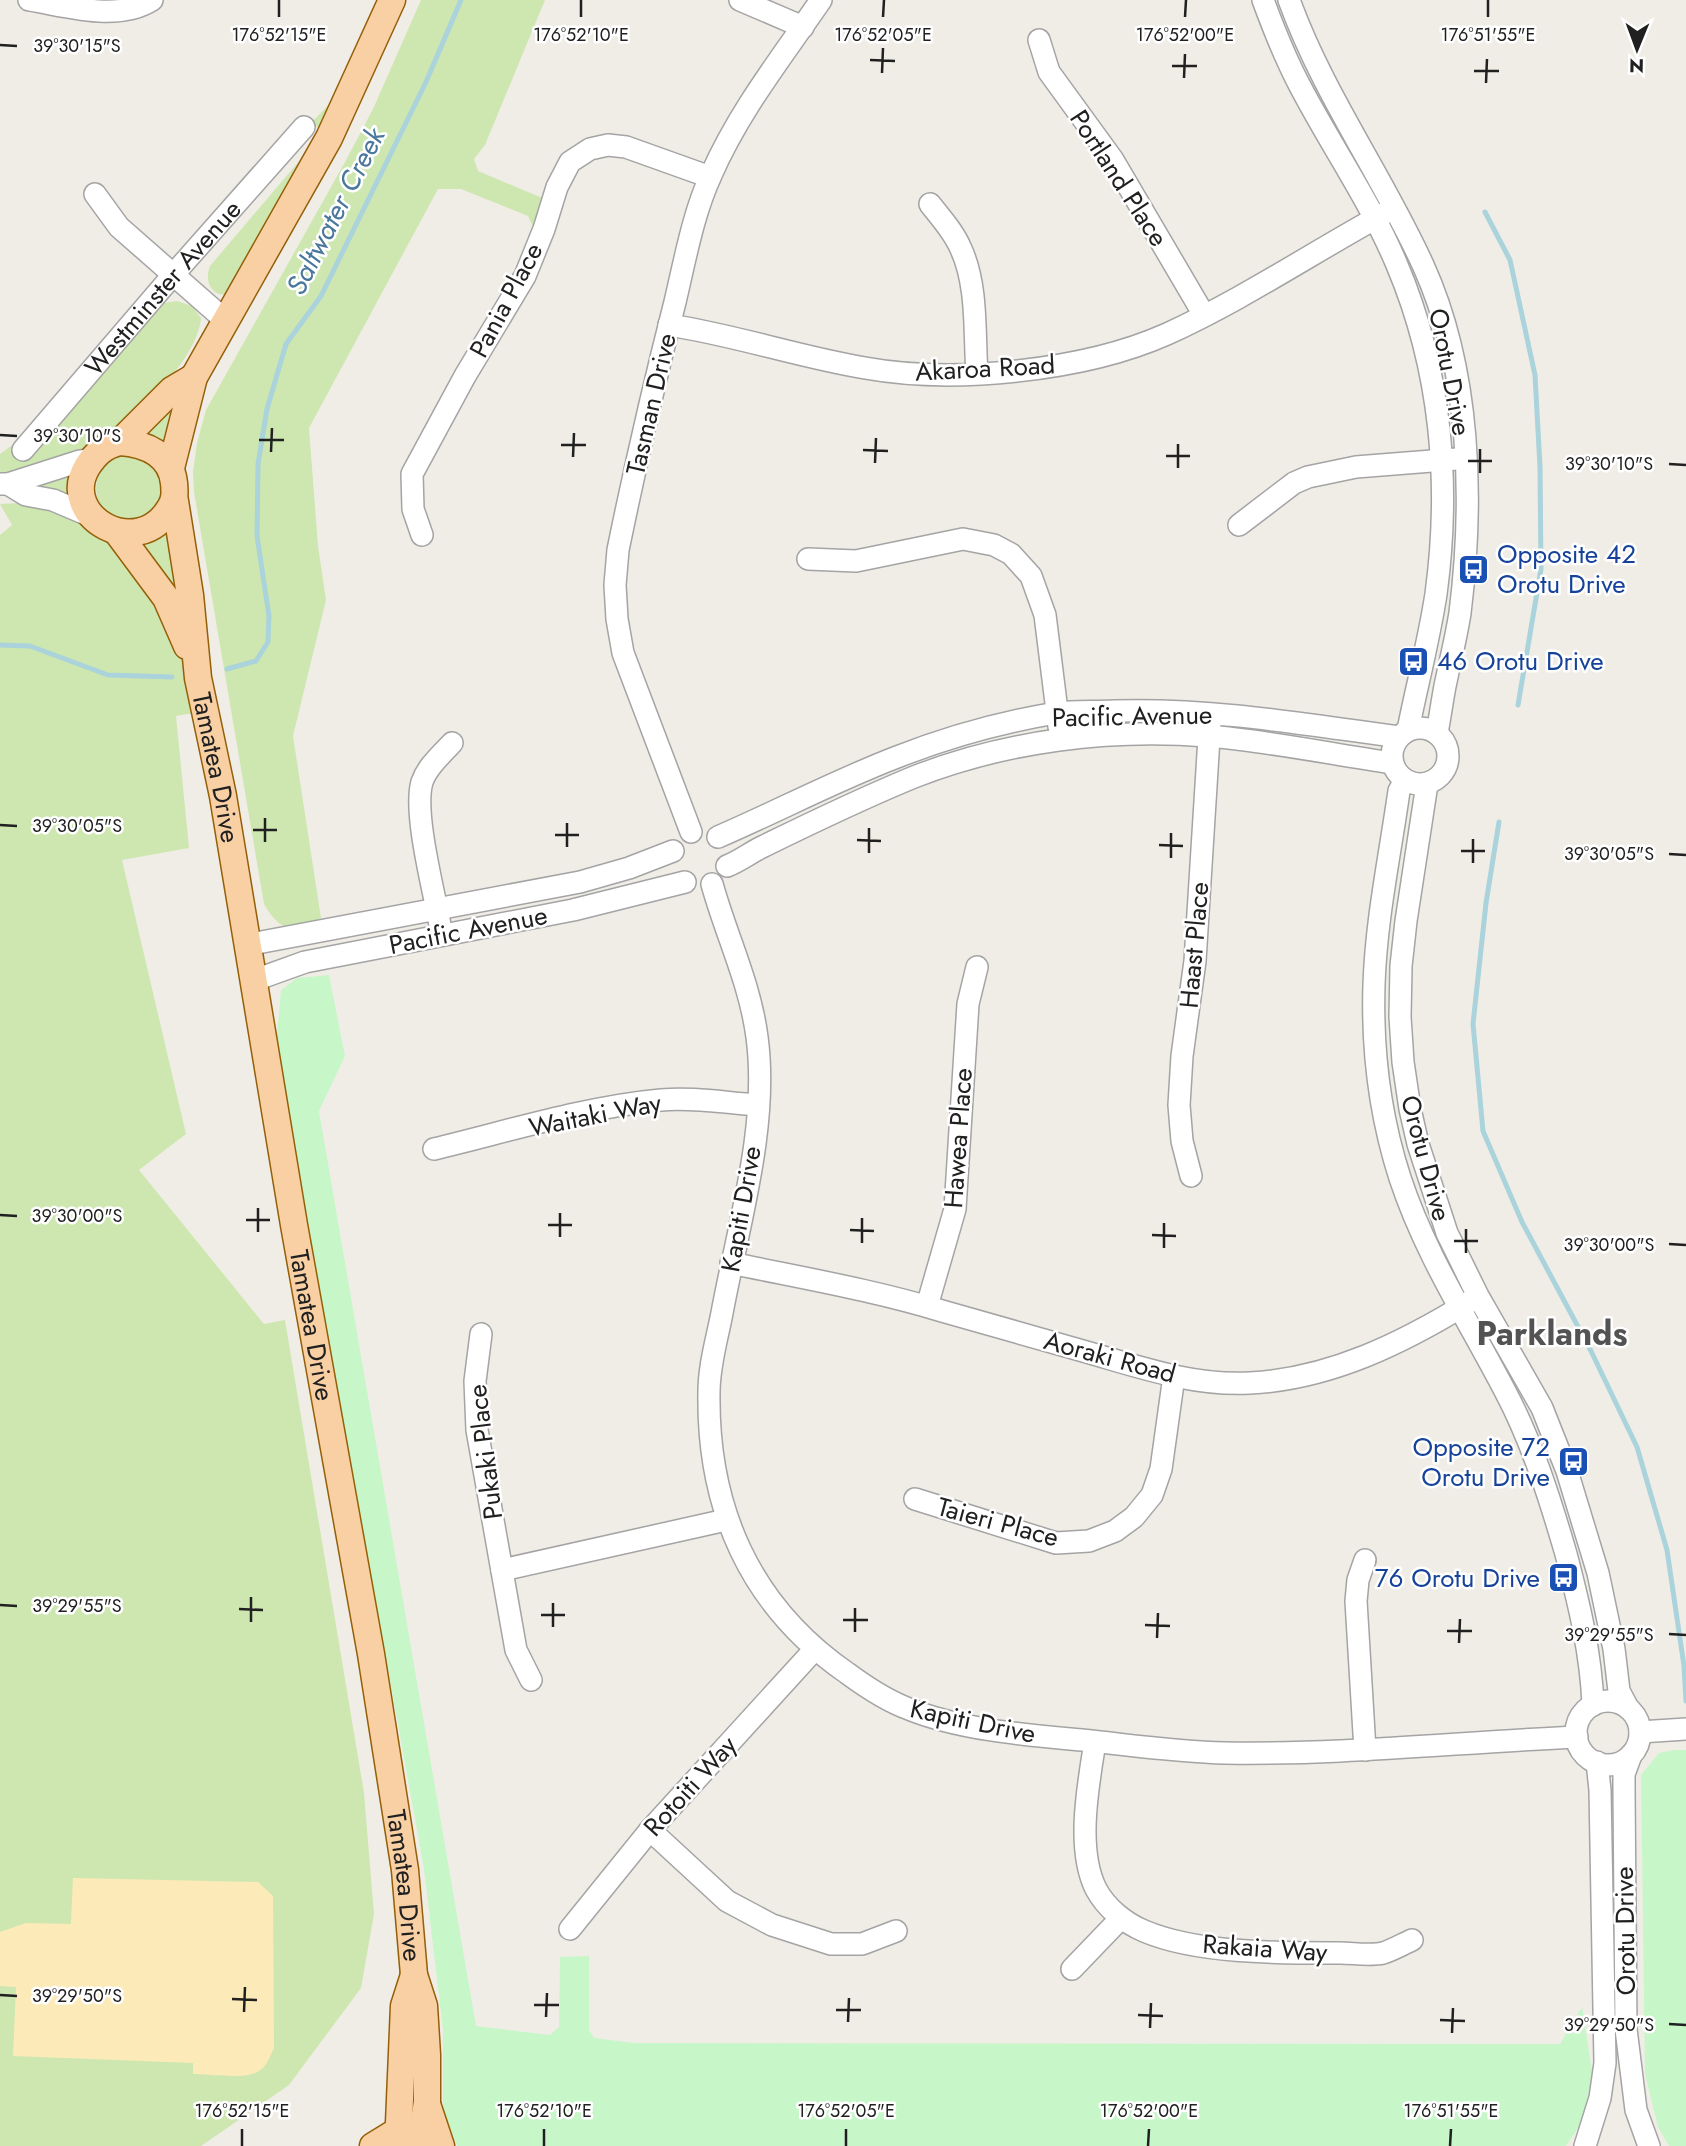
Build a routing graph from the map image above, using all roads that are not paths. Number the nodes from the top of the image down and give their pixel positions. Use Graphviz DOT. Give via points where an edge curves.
graph roads {
  1 [pos="29,0"];
  2 [pos="152,0"];
  3 [pos="392,0"];
  4 [pos="740,0"];
  5 [pos="821,0"];
  6 [pos="1263,0"];
  7 [pos="1289,0"];
  8 [pos="803,27"];
  9 [pos="1039,40"];
  10 [pos="304,127"];
  11 [pos="710,177"];
  12 [pos="95,194"];
  13 [pos="930,204"];
  14 [pos="1394,208"];
  15 [pos="1375,219"];
  16 [pos="173,275"];
  17 [pos="1204,315"];
  18 [pos="225,320"];
  19 [pos="669,325"];
  20 [pos="977,373"];
  21 [pos="194,377"];
  22 [pos="120,442"];
  23 [pos="23,450"];
  24 [pos="1466,458"];
  25 [pos="92,459"];
  26 [pos="1442,460"];
  27 [pos="171,468"];
  28 [pos="4,484"];
  29 [pos="175,500"];
  30 [pos="93,517"];
  31 [pos="1239,525"];
  32 [pos="117,532"];
  33 [pos="422,535"];
  34 [pos="808,559"];
  35 [pos="198,678"];
  36 [pos="1058,713"];
  37 [pos="1210,713"];
  38 [pos="1403,733"];
  39 [pos="1437,733"];
  40 [pos="1209,736"];
  41 [pos="1060,740"];
  42 [pos="452,743"];
  43 [pos="1398,772"];
  44 [pos="1427,784"];
  45 [pos="691,832"];
  46 [pos="718,837"];
  47 [pos="673,851"];
  48 [pos="727,866"];
  49 [pos="685,882"];
  50 [pos="712,884"];
  51 [pos="437,911"];
  52 [pos="441,934"];
  53 [pos="246,945"];
  54 [pos="977,967"];
  55 [pos="252,981"];
  56 [pos="758,1105"];
  57 [pos="434,1149"];
  58 [pos="1191,1176"];
  59 [pos="731,1263"];
  60 [pos="1478,1296"];
  61 [pos="927,1306"];
  62 [pos="1459,1308"];
  63 [pos="481,1334"];
  64 [pos="1174,1376"];
  65 [pos="915,1499"];
  66 [pos="726,1520"];
  67 [pos="1365,1559"];
  68 [pos="502,1570"];
  69 [pos="815,1649"];
  70 [pos="531,1680"];
  71 [pos="1593,1705"];
  72 [pos="1628,1708"];
  73 [pos="1680,1729"];
  74 [pos="1640,1732"];
  75 [pos="1577,1737"];
  76 [pos="1095,1742"];
  77 [pos="1366,1750"];
  78 [pos="1631,1755"];
  79 [pos="1597,1762"];
  80 [pos="650,1829"];
  81 [pos="1121,1918"];
  82 [pos="570,1929"];
  83 [pos="896,1931"];
  84 [pos="1412,1940"];
  85 [pos="1072,1969"];
  86 [pos="414,1975"];
  87 [pos="427,2102"];
  88 [pos="398,2138"];
  89 [pos="373,2146"];
  90 [pos="420,2146"];
  91 [pos="441,2146"];
  92 [pos="1585,2146"];
  93 [pos="1649,2146"];
  1 -- 2 [label="street" via="116,11"];
  3 -- 18 [label="main road, Westminster Avenue" via="329,138"];
  4 -- 8 [label="street"];
  5 -- 8 [label="street, Tasman Drive"];
  6 -- 15 [label="street, Orotu Drive" via="1300,87"];
  7 -- 14 [label="street, Orotu Drive" via="1332,98"];
  8 -- 11 [label="street, Tasman Drive" via="755,94"];
  9 -- 17 [label="street, Portland Place" via="1049,72 1113,160"];
  10 -- 16 [label="street, Westminster Avenue"];
  11 -- 19 [label="street, Tasman Drive"];
  11 -- 33 [label="street, Pania Place" via="608,145 590,149 570,162 525,276 412,474 413,509"];
  12 -- 16 [label="street" via="119,227"];
  13 -- 20 [label="street" via="961,248 967,265"];
  14 -- 15 [label="street, Akaroa Road"];
  14 -- 24 [label="street, Orotu Drive" via="1438,302 1452,355"];
  15 -- 17 [label="street, Akaroa Road"];
  15 -- 26 [label="street, Orotu Drive" via="1398,266 1428,359"];
  16 -- 18 [label="street"];
  16 -- 23 [label="street, Westminster Avenue"];
  17 -- 20 [label="street, Akaroa Road" via="1128,349 1091,359"];
  18 -- 21 [label="main road, Westminster Avenue"];
  19 -- 20 [label="street, Akaroa Road" via="866,369"];
  19 -- 45 [label="street, Tasman Drive" via="625,517 615,585 622,653"];
  21 -- 22 [label="main road, Westminster Avenue" via="172,390"];
  21 -- 27 [label="main road, Westminster Avenue"];
  22 -- 25 [label="main road" via="100,450"];
  22 -- 27 [label="main road" via="150,448"];
  24 -- 26 [label="street"];
  24 -- 39 [label="street, Orotu Drive" via="1468,524 1460,615"];
  25 -- 28 [label="street"];
  25 -- 30 [label="main road" via="82,484 85,506"];
  26 -- 31 [label="street" via="1356,467 1308,477"];
  26 -- 38 [label="street, Orotu Drive" via="1442,543 1435,597"];
  27 -- 29 [label="main road"];
  28 -- 30 [label="street"];
  29 -- 32 [label="main road" via="155,526 142,532"];
  29 -- 35 [label="main road, Tamatea Drive"];
  30 -- 32 [label="main road"];
  32 -- 35 [label="main road, Tamatea Drive" via="166,598"];
  34 -- 36 [label="street" via="856,561 963,539 994,545 1011,554 1031,576 1041,603"];
  35 -- 53 [label="main road, Tamatea Drive" via="223,796"];
  36 -- 37 [label="street, Pacific Avenue"];
  36 -- 41 [label="street"];
  36 -- 46 [label="street, Pacific Avenue" via="921,748"];
  37 -- 38 [label="street, Pacific Avenue"];
  37 -- 40 [label="street, Haast Place"];
  38 -- 39 [label="street" via="1418,727"];
  38 -- 43 [label="street" via="1393,745"];
  39 -- 44 [label="street" via="1448,751 1448,761 1444,771"];
  40 -- 41 [label="street, Pacific Avenue" via="1141,734"];
  40 -- 43 [label="street, Pacific Avenue" via="1267,743"];
  40 -- 58 [label="street, Haast Place" via="1195,961 1179,1105"];
  41 -- 48 [label="street, Pacific Avenue" via="987,754 914,777"];
  42 -- 51 [label="street" via="422,781 420,797"];
  43 -- 44 [label="street" via="1412,783"];
  43 -- 62 [label="street, Orotu Drive" via="1374,985 1379,1081 1400,1176 1434,1261"];
  44 -- 60 [label="street, Orotu Drive" via="1401,966 1403,1062 1413,1121 1433,1191 1447,1233"];
  45 -- 46 [label="street"];
  45 -- 47 [label="street" via="676,842"];
  46 -- 48 [label="street" via="727,850"];
  47 -- 49 [label="street" via="674,869"];
  47 -- 51 [label="street, Pacific Avenue" via="580,882"];
  48 -- 50 [label="street"];
  49 -- 50 [label="street"];
  49 -- 52 [label="street, Pacific Avenue" via="573,911"];
  50 -- 56 [label="street, Kapiti Drive" via="751,1001 758,1038"];
  51 -- 52 [label="street"];
  51 -- 53 [label="street, Pacific Avenue"];
  52 -- 55 [label="street, Pacific Avenue" via="305,962"];
  53 -- 55 [label="main road, Tamatea Drive"];
  54 -- 61 [label="street, Hawea Place" via="968,1004 955,1209"];
  55 -- 86 [label="main road, Tamatea Drive" via="371,1654 405,1870"];
  56 -- 57 [label="street, Waitaki Way" via="662,1100 584,1113"];
  56 -- 59 [label="street, Kapiti Drive" via="751,1170"];
  59 -- 61 [label="street, Aoraki Road"];
  59 -- 66 [label="street, Kapiti Drive" via="709,1387 715,1477"];
  60 -- 62 [label="street, Aoraki Road"];
  60 -- 72 [label="street, Orotu Drive" via="1542,1408 1567,1471 1598,1573 1619,1691"];
  61 -- 64 [label="street, Aoraki Road"];
  62 -- 64 [label="street, Aoraki Road" via="1394,1343 1322,1372 1254,1383"];
  62 -- 71 [label="street, Orotu Drive" via="1506,1392 1551,1502 1585,1633"];
  63 -- 68 [label="street, Pukaki Place" via="475,1381 477,1430"];
  64 -- 65 [label="street, Taieri Place" via="1161,1469 1152,1495 1115,1531 1089,1541 1056,1543"];
  66 -- 68 [label="street"];
  66 -- 69 [label="street, Kapiti Drive" via="765,1594"];
  67 -- 77 [label="street" via="1356,1601"];
  68 -- 70 [label="street, Pukaki Place" via="516,1650"];
  69 -- 76 [label="street, Kapiti Drive" via="871,1690 909,1709 991,1729"];
  69 -- 80 [label="street, Rotoiti Way"];
  71 -- 72 [label="street" via="1611,1701"];
  71 -- 75 [label="street" via="1579,1719"];
  72 -- 74 [label="street"];
  73 -- 74 [label="street"];
  74 -- 78 [label="street"];
  75 -- 77 [label="street, Kapiti Drive"];
  75 -- 79 [label="street" via="1581,1749"];
  76 -- 77 [label="street, Kapiti Drive" via="1225,1753"];
  76 -- 81 [label="street, Rakaia Way" via="1084,1849 1097,1892"];
  78 -- 79 [label="street" via="1615,1763"];
  78 -- 93 [label="street, Orotu Drive" via="1624,1774 1626,2029 1636,2110"];
  79 -- 92 [label="street, Orotu Drive" via="1605,2063"];
  80 -- 82 [label="street, Rotoiti Way"];
  80 -- 83 [label="street" via="727,1901 772,1925 831,1944 862,1944"];
  81 -- 84 [label="street, Rakaia Way" via="1156,1936 1232,1949 1381,1953"];
  81 -- 85 [label="street"];
  86 -- 87 [label="main road, Tamatea Drive" via="424,2006"];
  86 -- 88 [label="main road, Tamatea Drive" via="404,2006"];
  87 -- 90 [label="main road, Tamatea Drive"];
  87 -- 91 [label="main road"];
  88 -- 89 [label="main road"];
}
